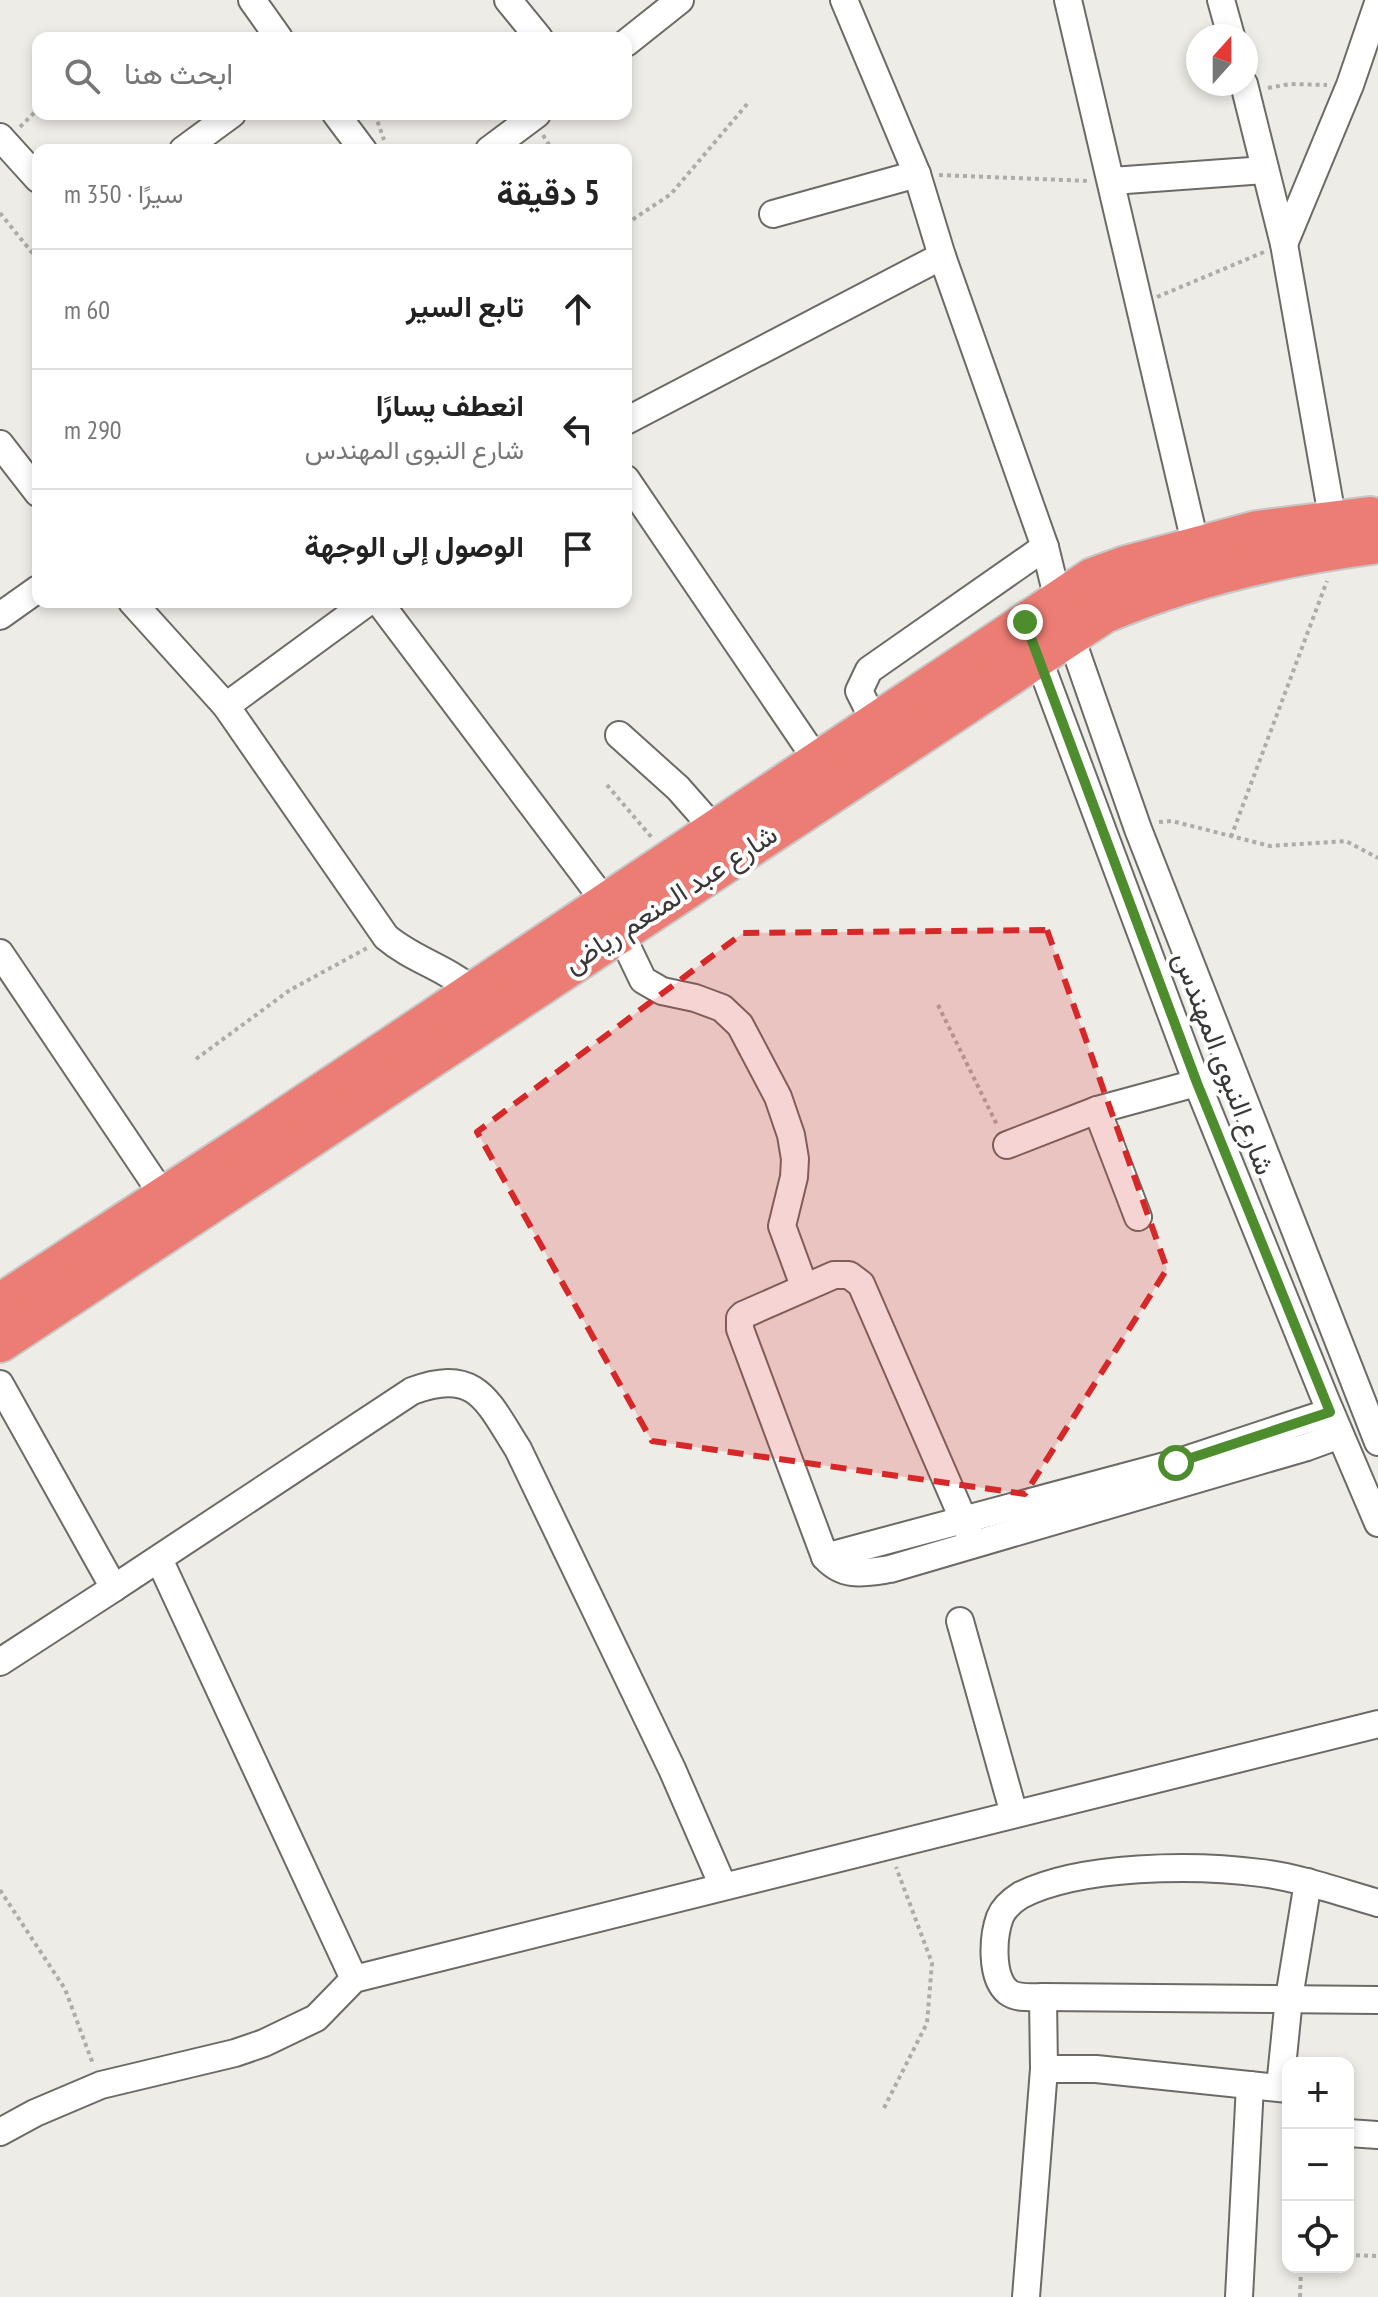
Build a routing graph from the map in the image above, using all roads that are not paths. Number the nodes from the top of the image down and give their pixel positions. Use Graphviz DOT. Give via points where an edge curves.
graph roads {
  1 [pos="252,0"];
  2 [pos="508,0"];
  3 [pos="680,0"];
  4 [pos="844,0"];
  5 [pos="1068,0"];
  6 [pos="1221,0"];
  7 [pos="1378,6"];
  8 [pos="1228,24"];
  9 [pos="275,32"];
  10 [pos="534,32"];
  11 [pos="632,38"];
  12 [pos="1247,96"];
  13 [pos="224,120"];
  14 [pos="340,120"];
  15 [pos="529,120"];
  16 [pos="1,142"];
  17 [pos="191,144"];
  18 [pos="358,144"];
  19 [pos="497,144"];
  20 [pos="1265,170"];
  21 [pos="32,173"];
  22 [pos="917,174"];
  23 [pos="1112,181"];
  24 [pos="773,214"];
  25 [pos="1284,244"];
  26 [pos="942,256"];
  27 [pos="632,418"];
  28 [pos="0,444"];
  29 [pos="32,485"];
  30 [pos="632,488"];
  31 [pos="1378,516"];
  32 [pos="1350,538"];
  33 [pos="1045,547"];
  34 [pos="1196,547"];
  35 [pos="32,593"];
  36 [pos="137,608"];
  37 [pos="360,608"];
  38 [pos="383,608"];
  39 [pos="0,616"];
  40 [pos="1064,616"];
  41 [pos="1031,639"];
  42 [pos="226,706"];
  43 [pos="875,723"];
  44 [pos="619,735"];
  45 [pos="818,762"];
  46 [pos="724,843"];
  47 [pos="614,917"];
  48 [pos="0,953"];
  49 [pos="473,991"];
  50 [pos="1234,1072"];
  51 [pos="1197,1083"];
  52 [pos="1097,1110"];
  53 [pos="1007,1145"];
  54 [pos="164,1197"];
  55 [pos="1138,1217"];
  56 [pos="86,1266"];
  57 [pos="804,1286"];
  58 [pos="0,1304"];
  59 [pos="0,1342"];
  60 [pos="0,1384"];
  61 [pos="1356,1389"];
  62 [pos="1332,1416"];
  63 [pos="1378,1442"];
  64 [pos="1126,1488"];
  65 [pos="1377,1518"];
  66 [pos="964,1519"];
  67 [pos="974,1544"];
  68 [pos="825,1557"];
  69 [pos="159,1559"];
  70 [pos="114,1588"];
  71 [pos="960,1621"];
  72 [pos="0,1662"];
  73 [pos="1374,1728"];
  74 [pos="1014,1814"];
  75 [pos="1308,1882"];
  76 [pos="723,1886"];
  77 [pos="1378,1903"];
  78 [pos="354,1979"];
  79 [pos="1043,1997"];
  80 [pos="1289,1998"];
  81 [pos="1378,2000"];
  82 [pos="1286,2057"];
  83 [pos="1044,2069"];
  84 [pos="1250,2085"];
  85 [pos="1282,2088"];
  86 [pos="0,2132"];
  87 [pos="1354,2133"];
  88 [pos="1378,2135"];
  89 [pos="1026,2297"];
  90 [pos="1239,2297"];
  1 -- 9 [label="street"];
  2 -- 10 [label="street"];
  3 -- 11 [label="street"];
  4 -- 22 [label="street, شارع النبوى المهندس"];
  5 -- 23 [label="street"];
  6 -- 8 [label="street"];
  7 -- 25 [label="street"];
  12 -- 20 [label="street"];
  13 -- 17 [label="street"];
  14 -- 18 [label="street"];
  15 -- 19 [label="street"];
  16 -- 21 [label="street"];
  20 -- 23 [label="street"];
  20 -- 25 [label="street"];
  22 -- 24 [label="street"];
  22 -- 26 [label="street, شارع النبوى المهندس"];
  23 -- 34 [label="street"];
  25 -- 32 [label="street"];
  26 -- 27 [label="street"];
  26 -- 33 [label="street, شارع النبوى المهندس"];
  28 -- 29 [label="street"];
  30 -- 45 [label="street"];
  31 -- 32 [label="highway, شارع عبد المنعم رياض"];
  32 -- 34 [label="highway, شارع عبد المنعم رياض" via="1257,531"];
  32 -- 40 [label="highway, شارع عبد المنعم رياض" via="1136,599 1104,613"];
  33 -- 40 [label="street, شارع النبوى المهندس"];
  33 -- 43 [label="street" via="869,670 859,691"];
  34 -- 40 [label="highway, شارع عبد المنعم رياض" via="1093,578"];
  35 -- 39 [label="street"];
  36 -- 42 [label="street"];
  37 -- 42 [label="street"];
  38 -- 47 [label="street"];
  40 -- 41 [label="highway, شارع عبد المنعم رياض"];
  40 -- 50 [label="street, شارع النبوى المهندس" via="1138,829"];
  41 -- 43 [label="highway, شارع عبد المنعم رياض"];
  41 -- 46 [label="highway, شارع عبد المنعم رياض"];
  41 -- 51 [label="street, شارع النبوى المهندس"];
  42 -- 49 [label="street" via="386,937"];
  43 -- 45 [label="highway, شارع عبد المنعم رياض"];
  44 -- 46 [label="street" via="678,788"];
  45 -- 46 [label="highway, شارع عبد المنعم رياض"];
  46 -- 47 [label="highway, شارع عبد المنعم رياض"];
  46 -- 47 [label="highway, شارع عبد المنعم رياض" via="670,860"];
  47 -- 49 [label="highway, شارع عبد المنعم رياض"];
  47 -- 56 [label="highway, شارع عبد المنعم رياض"];
  47 -- 57 [label="street" via="648,985 722,1008 740,1025 778,1097 795,1159 782,1226"];
  48 -- 54 [label="street"];
  49 -- 54 [label="highway, شارع عبد المنعم رياض"];
  50 -- 51 [label="street"];
  50 -- 61 [label="street, شارع النبوى المهندس"];
  51 -- 52 [label="street"];
  51 -- 62 [label="street, شارع النبوى المهندس"];
  52 -- 53 [label="street"];
  52 -- 55 [label="street"];
  54 -- 56 [label="highway, شارع عبد المنعم رياض"];
  56 -- 58 [label="highway, شارع عبد المنعم رياض"];
  56 -- 59 [label="highway, شارع عبد المنعم رياض"];
  57 -- 66 [label="street" via="843,1275 861,1284"];
  57 -- 68 [label="street" via="748,1312 739,1324"];
  60 -- 70 [label="street"];
  61 -- 62 [label="street"];
  61 -- 63 [label="street, شارع النبوى المهندس"];
  62 -- 64 [label="street" via="1176,1463"];
  62 -- 65 [label="street, شارع النبوى المهندس"];
  64 -- 66 [label="street"];
  64 -- 67 [label="street"];
  66 -- 67 [label="street"];
  66 -- 68 [label="street"];
  67 -- 68 [label="street" via="864,1573 841,1570"];
  69 -- 70 [label="street"];
  69 -- 76 [label="street" via="412,1391 441,1382 467,1386 487,1401 518,1449"];
  69 -- 78 [label="street"];
  70 -- 72 [label="street"];
  71 -- 74 [label="street"];
  73 -- 74 [label="street"];
  74 -- 76 [label="street"];
  75 -- 77 [label="street"];
  75 -- 79 [label="street" via="1246,1872 1159,1870 1050,1883 1007,1906 995,1950 996,1968 1007,1991"];
  75 -- 80 [label="street"];
  76 -- 78 [label="street"];
  78 -- 86 [label="street" via="316,2018 264,2043 101,2085"];
  79 -- 80 [label="street"];
  79 -- 83 [label="street"];
  80 -- 81 [label="street"];
  80 -- 82 [label="street"];
  83 -- 84 [label="street" via="1096,2069"];
  83 -- 89 [label="street"];
  84 -- 85 [label="street"];
  84 -- 90 [label="street"];
  87 -- 88 [label="street"];
}
